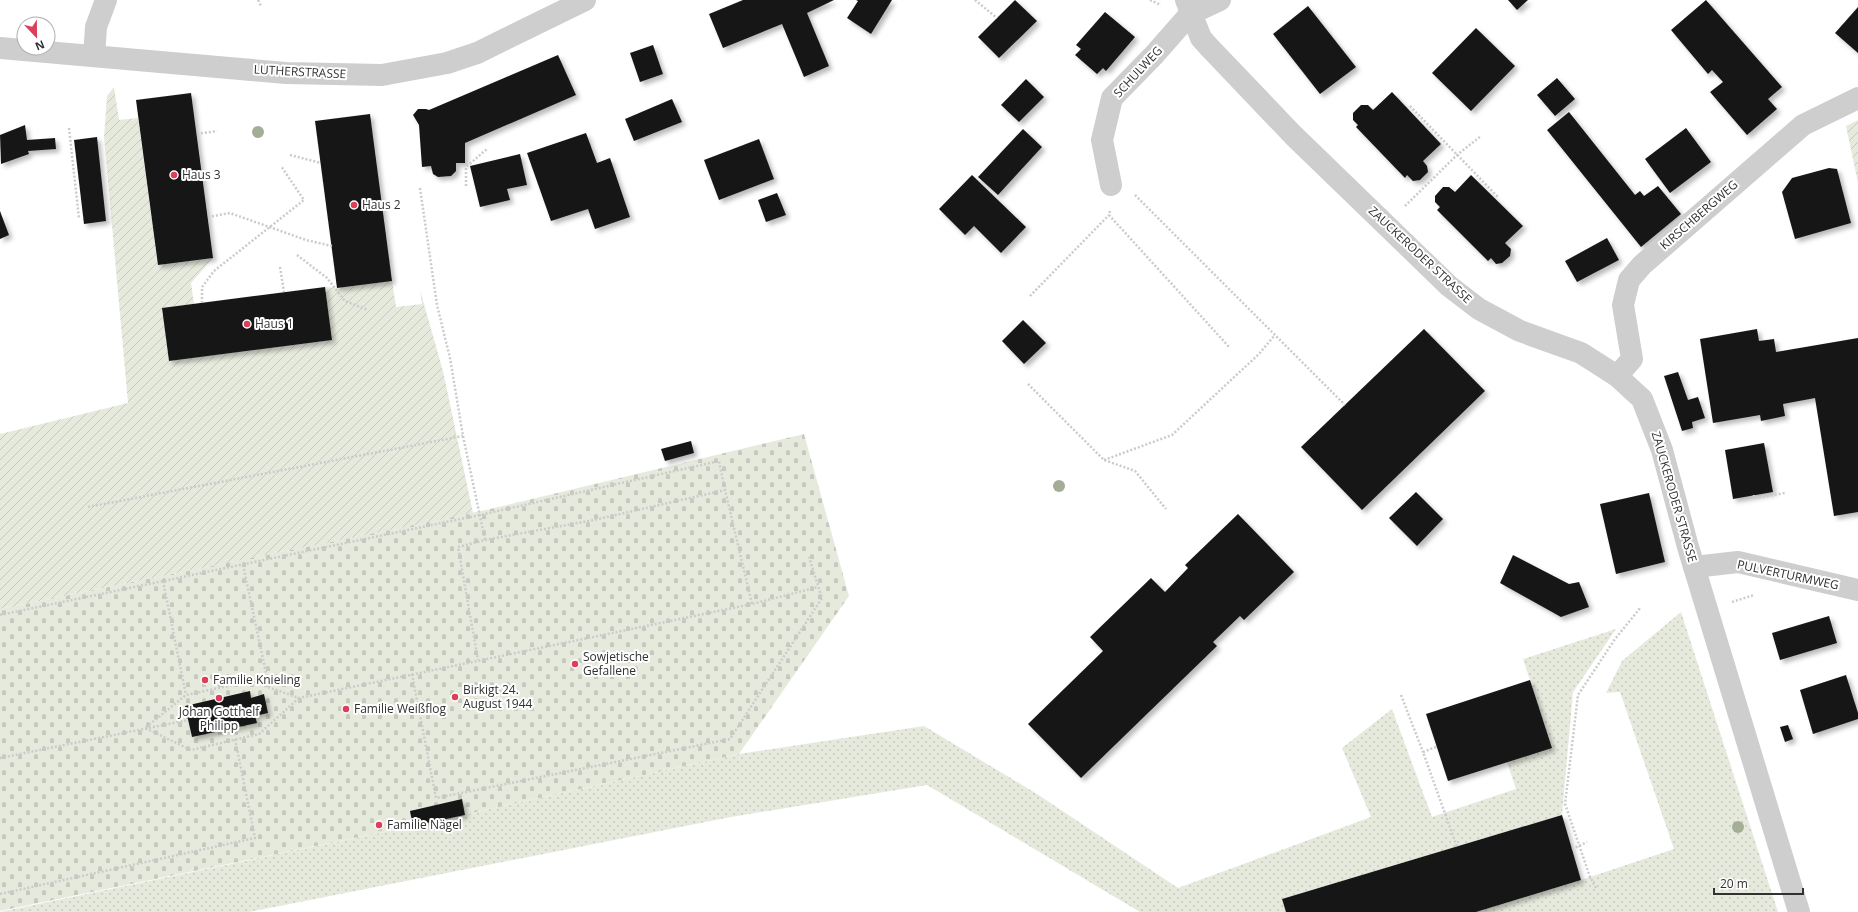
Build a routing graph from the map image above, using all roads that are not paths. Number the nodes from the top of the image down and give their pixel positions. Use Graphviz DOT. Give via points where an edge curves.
graph roads {
  1 [pos="106,0"];
  2 [pos="585,0"];
  3 [pos="1220,0"];
  4 [pos="1188,7"];
  5 [pos="0,48"];
  6 [pos="94,56"];
  7 [pos="1858,98"];
  8 [pos="1110,175"];
  9 [pos="1617,376"];
  10 [pos="1694,567"];
  11 [pos="1858,590"];
  12 [pos="1799,912"];
  1 -- 6 [label="street" via="96,27"];
  2 -- 6 [label="street, LUTHERSTRASSE" via="477,53 447,63 382,75 286,73"];
  3 -- 4 [label="street"];
  4 -- 8 [label="street, SCHULWEG" via="1154,55 1112,98 1102,140"];
  4 -- 9 [label="street, ZAUCKERODER STRASSE" via="1201,38 1209,47 1293,135 1449,286 1479,309 1506,324 1581,353"];
  5 -- 6 [label="street, LUTHERSTRASSE"];
  7 -- 9 [label="street, KIRSCHBERGWEG" via="1803,125 1642,265 1629,280 1623,305 1632,359"];
  9 -- 10 [label="street, ZAUCKERODER STRASSE" via="1642,399 1658,438"];
  10 -- 11 [label="street, PULVERTURMWEG" via="1738,562"];
  10 -- 12 [label="street, ZAUCKERODER STRASSE"];
}
